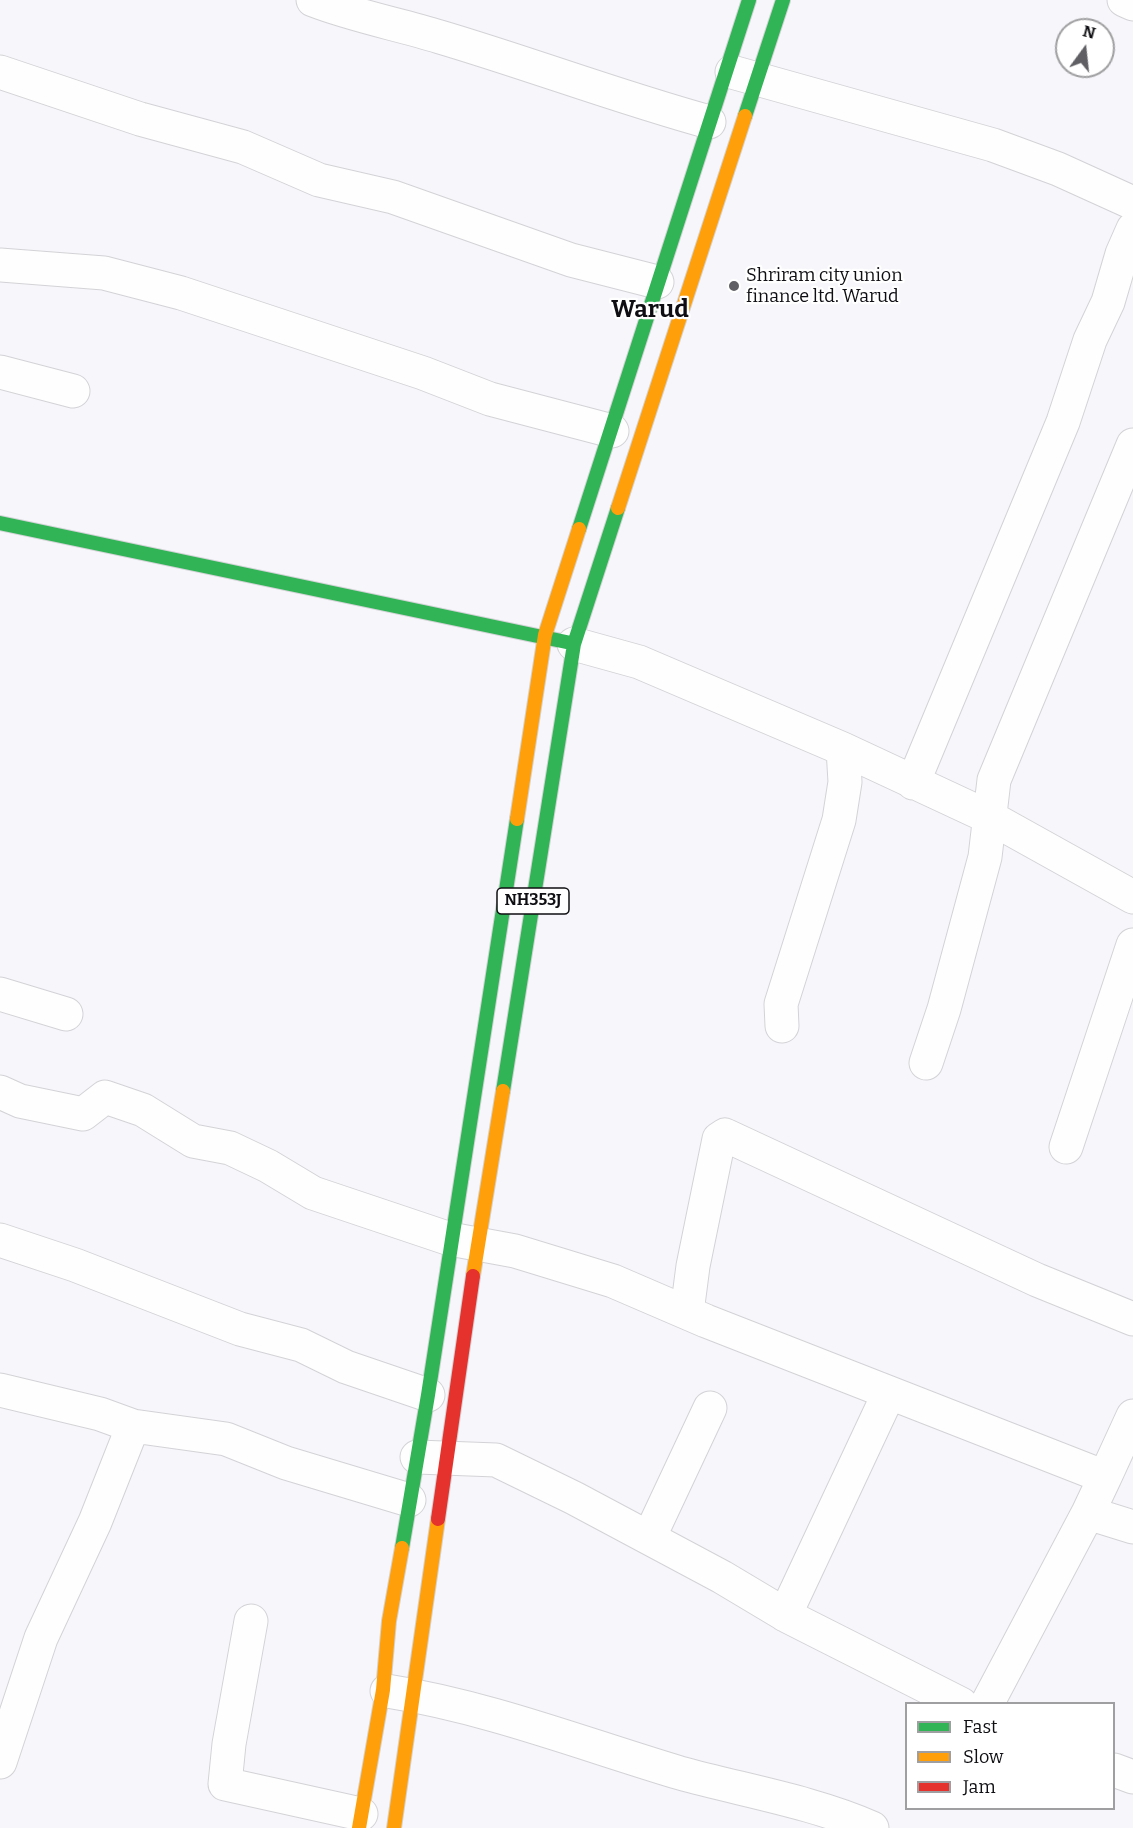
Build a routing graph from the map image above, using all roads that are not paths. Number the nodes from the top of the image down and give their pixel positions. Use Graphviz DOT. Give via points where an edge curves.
graph roads {
  1 [pos="313,0"];
  2 [pos="748,0"];
  3 [pos="783,0"];
  4 [pos="1124,0"];
  5 [pos="1133,4"];
  6 [pos="0,72"];
  7 [pos="742,75"];
  8 [pos="709,122"];
  9 [pos="1133,203"];
  10 [pos="1133,229"];
  11 [pos="0,264"];
  12 [pos="657,282"];
  13 [pos="0,372"];
  14 [pos="73,391"];
  15 [pos="612,431"];
  16 [pos="1133,445"];
  17 [pos="0,523"];
  18 [pos="560,640"];
  19 [pos="843,749"];
  20 [pos="913,783"];
  21 [pos="991,818"];
  22 [pos="1130,886"];
  23 [pos="1133,945"];
  24 [pos="0,994"];
  25 [pos="66,1014"];
  26 [pos="782,1026"];
  27 [pos="926,1063"];
  28 [pos="0,1092"];
  29 [pos="1066,1147"];
  30 [pos="0,1240"];
  31 [pos="464,1241"];
  32 [pos="687,1312"];
  33 [pos="1133,1319"];
  34 [pos="0,1389"];
  35 [pos="889,1393"];
  36 [pos="428,1395"];
  37 [pos="710,1408"];
  38 [pos="1133,1416"];
  39 [pos="133,1426"];
  40 [pos="431,1458"];
  41 [pos="1105,1477"];
  42 [pos="409,1500"];
  43 [pos="1088,1513"];
  44 [pos="1133,1527"];
  45 [pos="649,1538"];
  46 [pos="785,1615"];
  47 [pos="251,1621"];
  48 [pos="398,1693"];
  49 [pos="957,1702"];
  50 [pos="988,1702"];
  51 [pos="0,1762"];
  52 [pos="1115,1771"];
  53 [pos="1133,1777"];
  54 [pos="360,1821"];
  55 [pos="864,1826"];
  56 [pos="394,1828"];
  1 -- 8 [label="street" via="441,37 627,100"];
  2 -- 7 [label="main road"];
  3 -- 7 [label="main road, NH353J"];
  4 -- 5 [label="street"];
  6 -- 12 [label="street" via="140,119 243,147 319,180 393,197 571,260"];
  7 -- 8 [label="main road"];
  7 -- 9 [label="street" via="993,145"];
  7 -- 18 [label="main road, NH353J"];
  8 -- 12 [label="main road"];
  10 -- 20 [label="street" via="1063,422"];
  11 -- 15 [label="street" via="104,273 181,293 490,399"];
  12 -- 15 [label="main road"];
  13 -- 14 [label="street"];
  15 -- 18 [label="main road"];
  16 -- 21 [label="street" via="994,780"];
  17 -- 18 [label="main road"];
  18 -- 19 [label="street" via="639,662"];
  18 -- 31 [label="main road"];
  18 -- 31 [label="main road, NH353J"];
  19 -- 20 [label="street"];
  19 -- 26 [label="street" via="845,782 839,820 781,1004"];
  20 -- 21 [label="street"];
  21 -- 22 [label="street"];
  21 -- 27 [label="street" via="985,857"];
  23 -- 29 [label="street"];
  24 -- 25 [label="street"];
  28 -- 31 [label="street" via="20,1101 83,1114 105,1097 143,1110 194,1141 239,1153 268,1166 313,1193"];
  30 -- 36 [label="street" via="240,1329 302,1346 346,1367"];
  31 -- 32 [label="street" via="560,1263"];
  31 -- 36 [label="main road"];
  31 -- 40 [label="main road, NH353J"];
  32 -- 33 [label="street" via="708,1184 719,1139 725,1135 1037,1281"];
  32 -- 35 [label="street"];
  34 -- 39 [label="street"];
  35 -- 41 [label="street"];
  35 -- 46 [label="street"];
  36 -- 40 [label="main road"];
  37 -- 45 [label="street"];
  38 -- 41 [label="street"];
  39 -- 42 [label="street" via="226,1439"];
  39 -- 51 [label="street" via="95,1522 41,1638"];
  40 -- 42 [label="main road"];
  40 -- 45 [label="street" via="496,1460"];
  40 -- 48 [label="main road, NH353J"];
  41 -- 43 [label="street"];
  42 -- 48 [label="main road" via="389,1621"];
  43 -- 44 [label="street"];
  43 -- 50 [label="street"];
  45 -- 46 [label="street"];
  46 -- 49 [label="street"];
  47 -- 54 [label="street" via="225,1784"];
  48 -- 54 [label="main road"];
  48 -- 55 [label="street" via="489,1712"];
  48 -- 56 [label="main road, NH353J"];
  52 -- 53 [label="street"];
}
